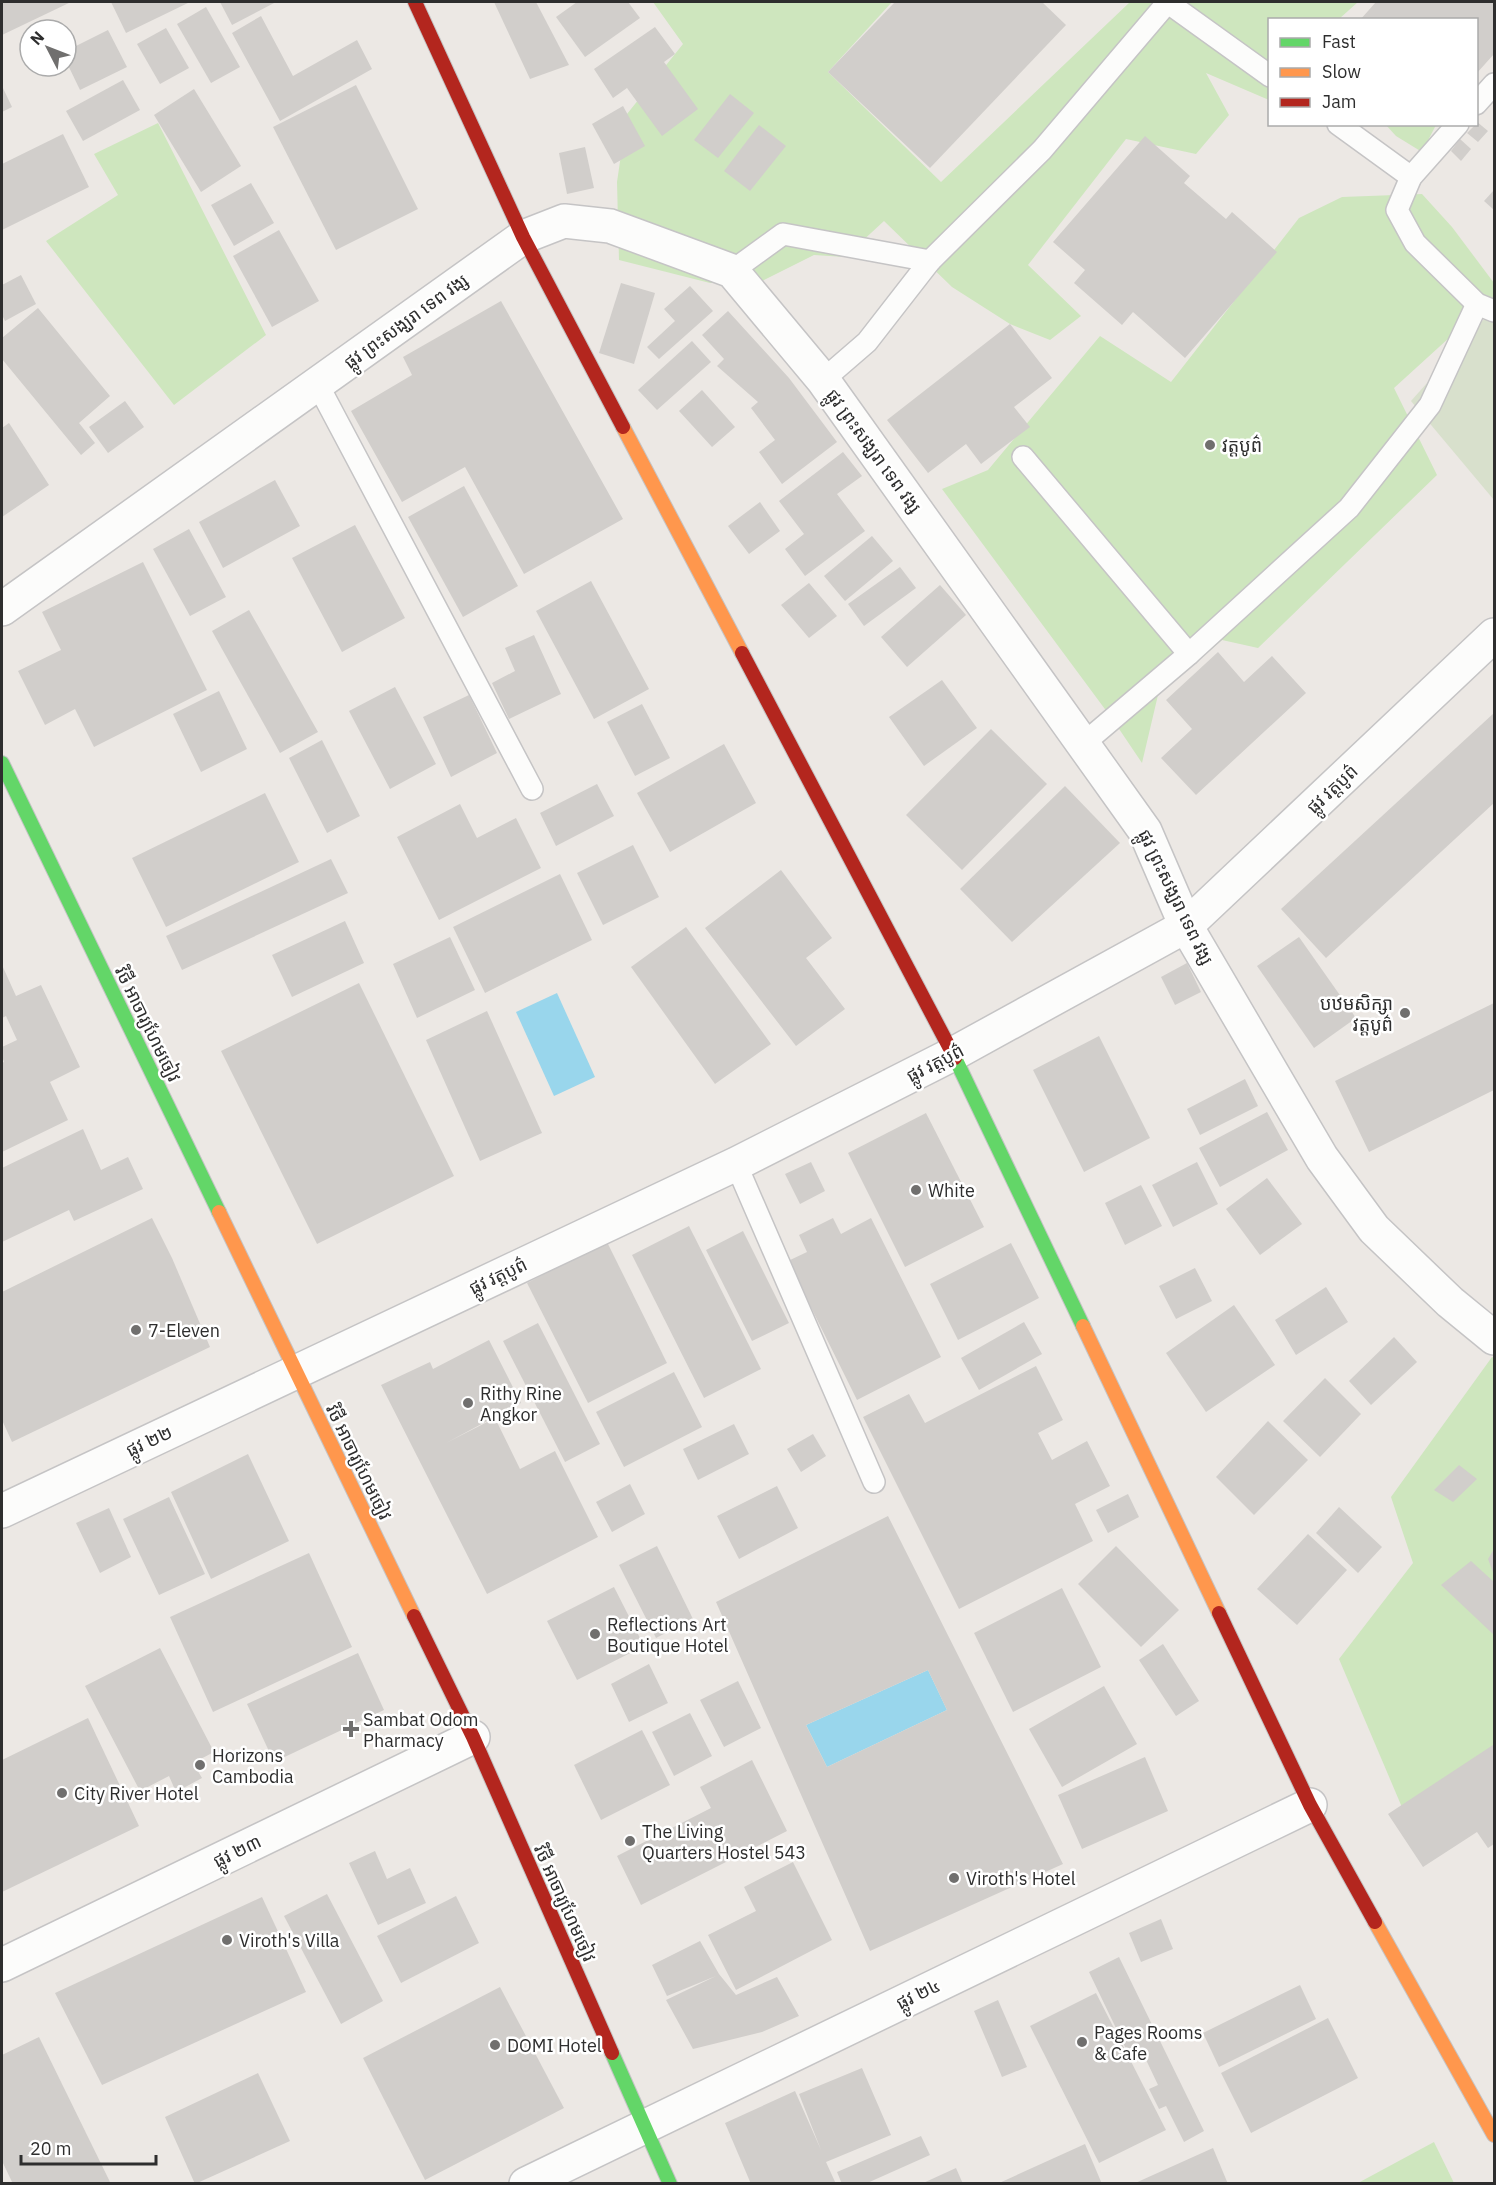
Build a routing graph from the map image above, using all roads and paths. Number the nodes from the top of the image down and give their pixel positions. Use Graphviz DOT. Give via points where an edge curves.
graph roads {
  1 [pos="415,2"];
  2 [pos="1167,2"];
  3 [pos="1268,75"];
  4 [pos="1494,84"];
  5 [pos="1478,102"];
  6 [pos="1341,126"];
  7 [pos="1456,126"];
  8 [pos="1411,177"];
  9 [pos="523,237"];
  10 [pos="930,261"];
  11 [pos="732,271"];
  12 [pos="1486,307"];
  13 [pos="823,380"];
  14 [pos="318,385"];
  15 [pos="1023,457"];
  16 [pos="2,609"];
  17 [pos="1494,635"];
  18 [pos="1189,654"];
  19 [pos="1083,744"];
  20 [pos="2,763"];
  21 [pos="532,789"];
  22 [pos="1186,926"];
  23 [pos="953,1054"];
  24 [pos="736,1164"];
  25 [pos="1494,1338"];
  26 [pos="296,1371"];
  27 [pos="874,1482"];
  28 [pos="2,1512"];
  29 [pos="473,1737"];
  30 [pos="1310,1805"];
  31 [pos="2,1965"];
  32 [pos="643,2127"];
  33 [pos="1494,2135"];
  34 [pos="526,2184"];
  35 [pos="670,2184"];
  1 -- 9 [label="street"];
  2 -- 3 [label="lane"];
  2 -- 10 [label="lane" via="1042,150"];
  4 -- 5 [label="lane"];
  6 -- 8 [label="lane"];
  7 -- 8 [label="lane"];
  8 -- 12 [label="lane" via="1397,210 1410,235"];
  9 -- 11 [label="street, ផ្លូវ ព្រះសង្ឃរា ទេព វង្ស" via="564,221 610,226"];
  9 -- 14 [label="street, ផ្លូវ ព្រះសង្ឃរា ទេព វង្ស"];
  9 -- 23 [label="street"];
  10 -- 11 [label="lane" via="783,234"];
  10 -- 13 [label="lane" via="867,342"];
  11 -- 13 [label="street, ផ្លូវ ព្រះសង្ឃរា ទេព វង្ស"];
  12 -- 18 [label="lane" via="1430,405 1350,508"];
  13 -- 19 [label="street, ផ្លូវ ព្រះសង្ឃរា ទេព វង្ស"];
  14 -- 16 [label="street, ផ្លូវ ព្រះសង្ឃរា ទេព វង្ស"];
  14 -- 21 [label="lane"];
  15 -- 18 [label="lane"];
  17 -- 22 [label="street, ផ្លូវ វត្តបូព៌"];
  18 -- 19 [label="lane"];
  19 -- 22 [label="street, ផ្លូវ ព្រះសង្ឃរា ទេព វង្ស" via="1145,831"];
  20 -- 26 [label="street, វិថី អាចារ្យហែមចៀវ"];
  22 -- 23 [label="street, ផ្លូវ វត្តបូព៌"];
  22 -- 25 [label="street, ផ្លូវ ព្រះសង្ឃរា ទេព វង្ស" via="1322,1158 1374,1229"];
  23 -- 24 [label="street, ផ្លូវ វត្តបូព៌"];
  23 -- 30 [label="street"];
  24 -- 26 [label="street, ផ្លូវ វត្តបូព៌"];
  24 -- 27 [label="lane"];
  26 -- 28 [label="street, ផ្លូវ ២២"];
  26 -- 29 [label="street, វិថី អាចារ្យហែមចៀវ"];
  29 -- 31 [label="street, ផ្លូវ ២៣"];
  29 -- 32 [label="street, វិថី អាចារ្យហែមចៀវ"];
  30 -- 32 [label="street, ផ្លូវ ២៤"];
  30 -- 33 [label="street"];
  32 -- 34 [label="street, ផ្លូវ ២៤"];
  32 -- 35 [label="street, វិថី អាចារ្យហែមចៀវ"];
}
